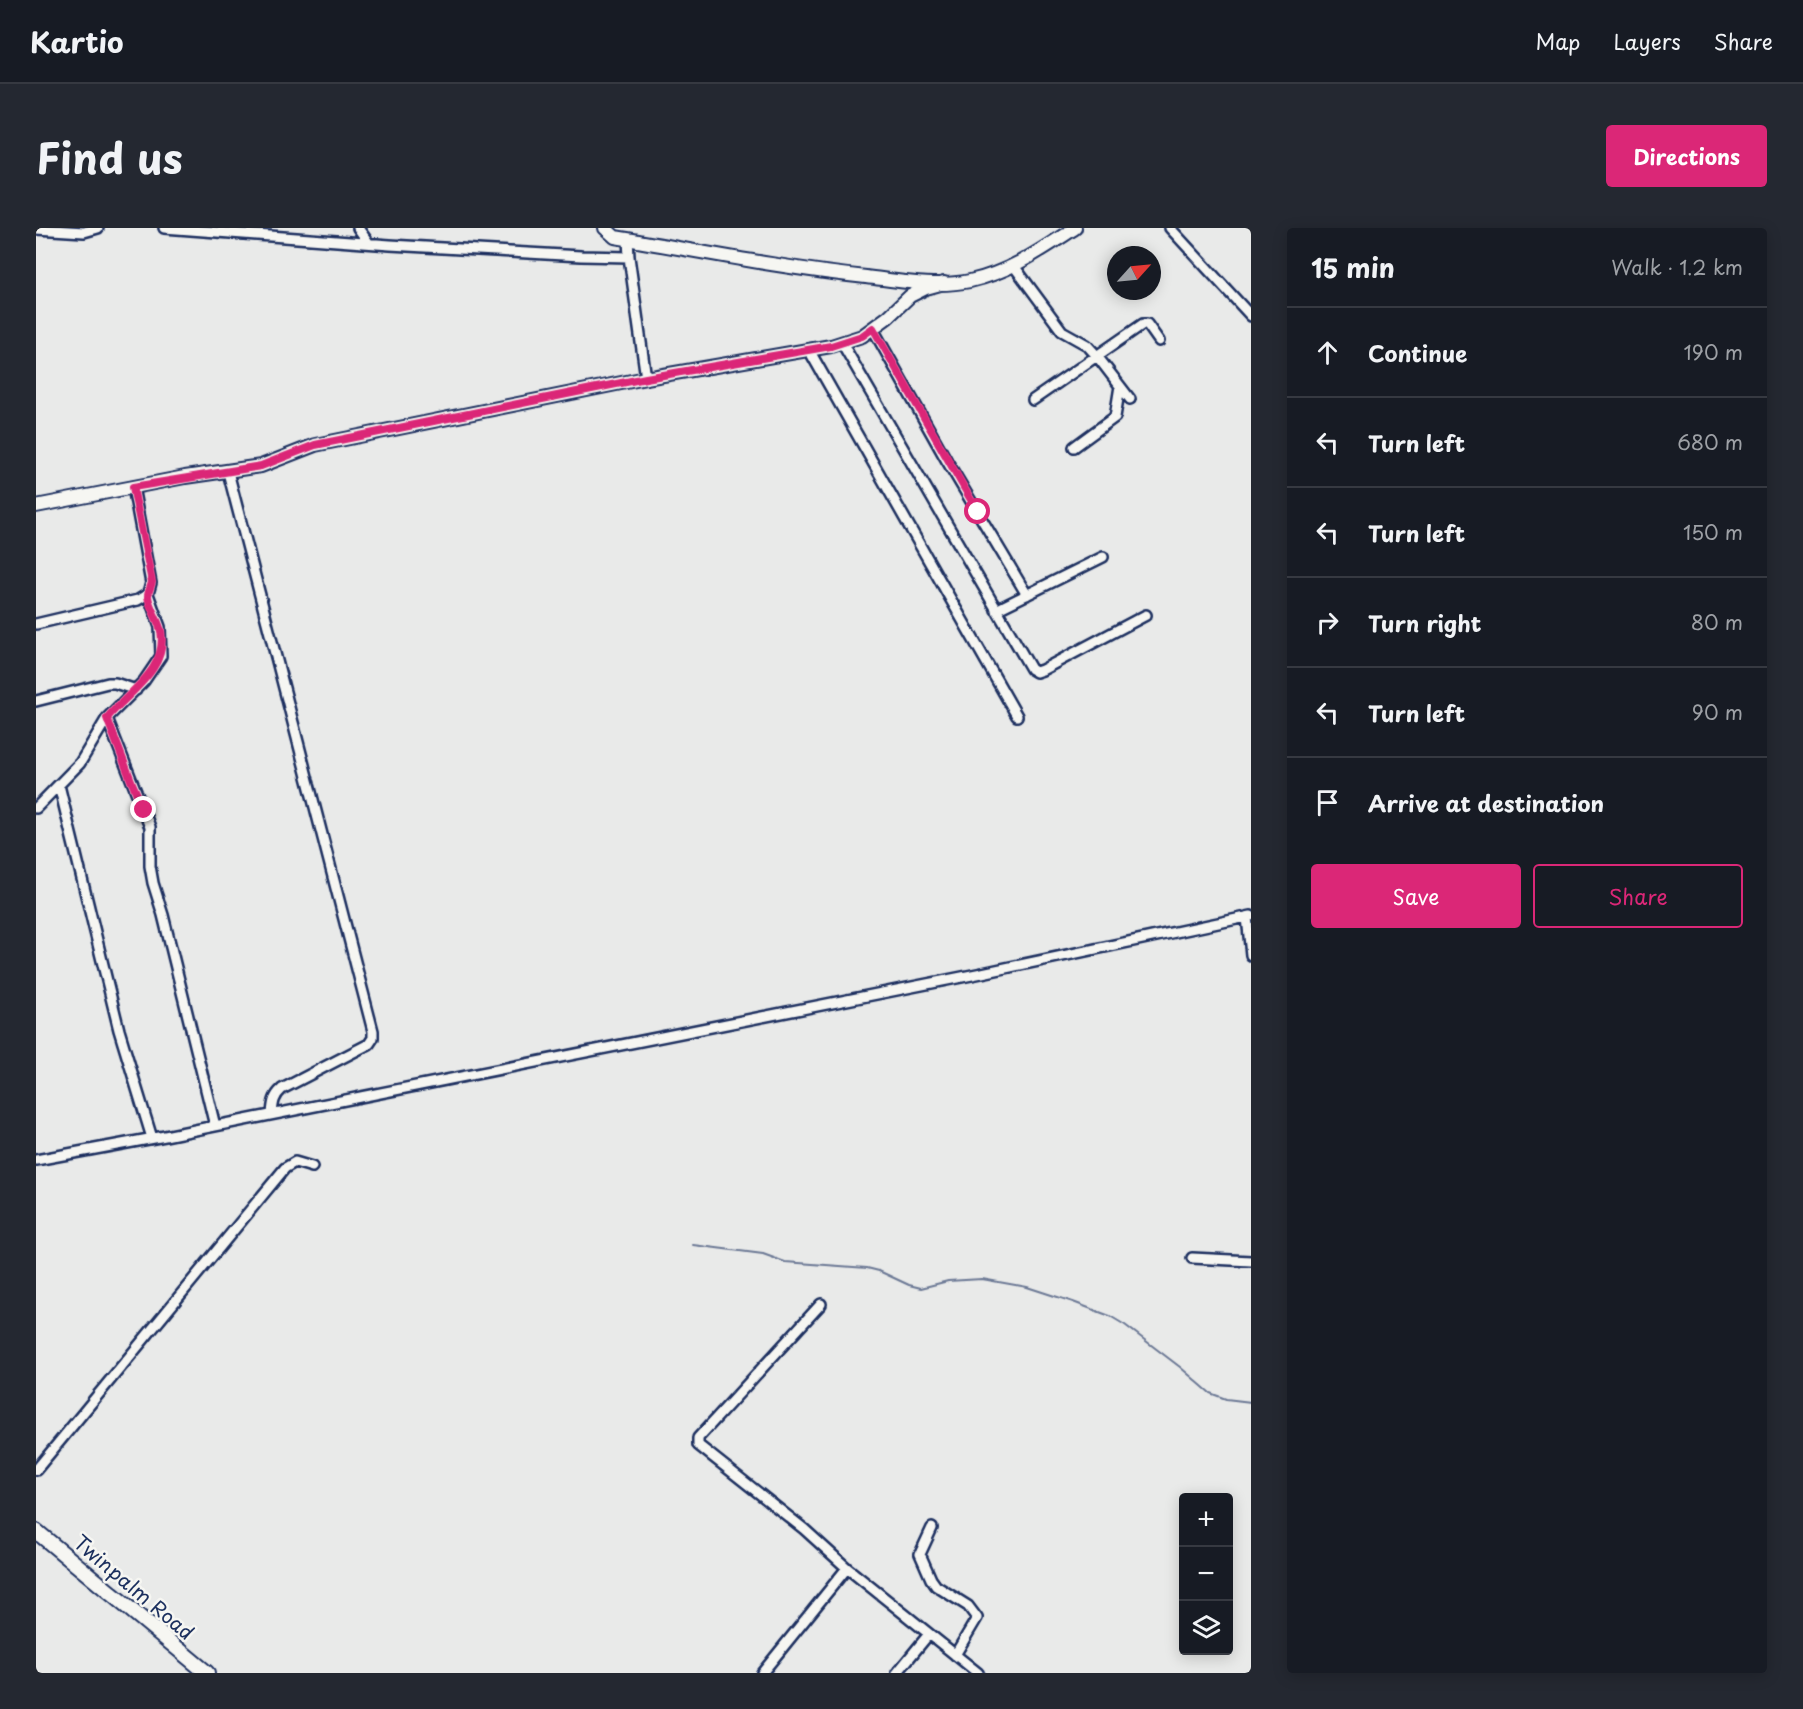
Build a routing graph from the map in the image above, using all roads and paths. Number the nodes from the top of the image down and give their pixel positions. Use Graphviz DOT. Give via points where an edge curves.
graph roads {
  1 [pos="98,228"];
  2 [pos="164,228"];
  3 [pos="358,228"];
  4 [pos="605,228"];
  5 [pos="1075,228"];
  6 [pos="1170,228"];
  7 [pos="36,230"];
  8 [pos="628,239"];
  9 [pos="368,242"];
  10 [pos="629,257"];
  11 [pos="1014,266"];
  12 [pos="900,281"];
  13 [pos="944,283"];
  14 [pos="906,300"];
  15 [pos="1251,316"];
  16 [pos="873,328"];
  17 [pos="1159,341"];
  18 [pos="842,343"];
  19 [pos="809,350"];
  20 [pos="1097,356"];
  21 [pos="646,378"];
  22 [pos="1120,386"];
  23 [pos="1130,399"];
  24 [pos="1033,400"];
  25 [pos="1074,447"];
  26 [pos="228,472"];
  27 [pos="133,487"];
  28 [pos="36,506"];
  29 [pos="1103,557"];
  30 [pos="148,594"];
  31 [pos="1027,595"];
  32 [pos="996,610"];
  33 [pos="1146,615"];
  34 [pos="36,624"];
  35 [pos="136,690"];
  36 [pos="36,701"];
  37 [pos="1017,716"];
  38 [pos="107,718"];
  39 [pos="59,786"];
  40 [pos="36,808"];
  41 [pos="1249,917"];
  42 [pos="1251,955"];
  43 [pos="272,1114"];
  44 [pos="215,1126"];
  45 [pos="152,1138"];
  46 [pos="36,1160"];
  47 [pos="312,1167"];
  48 [pos="1192,1258"];
  49 [pos="1251,1261"];
  50 [pos="821,1304"];
  51 [pos="36,1470"];
  52 [pos="932,1528"];
  53 [pos="36,1531"];
  54 [pos="847,1568"];
  55 [pos="929,1634"];
  56 [pos="955,1655"];
  57 [pos="207,1673"];
  58 [pos="762,1673"];
  59 [pos="897,1673"];
  60 [pos="978,1673"];
  1 -- 7 [label="street" via="84,232"];
  2 -- 9 [label="street"];
  3 -- 9 [label="street"];
  4 -- 8 [label="street" via="615,237"];
  5 -- 11 [label="street"];
  6 -- 15 [label="street"];
  8 -- 10 [label="street"];
  8 -- 12 [label="street"];
  9 -- 10 [label="street"];
  10 -- 21 [label="street"];
  11 -- 13 [label="street" via="971,281"];
  11 -- 20 [label="street" via="1062,331"];
  12 -- 13 [label="street"];
  12 -- 14 [label="street"];
  13 -- 14 [label="street"];
  14 -- 16 [label="street"];
  16 -- 18 [label="street"];
  16 -- 31 [label="street"];
  17 -- 20 [label="street" via="1145,324"];
  18 -- 19 [label="street"];
  18 -- 32 [label="street"];
  19 -- 21 [label="street"];
  19 -- 37 [label="street"];
  20 -- 22 [label="street"];
  20 -- 24 [label="street"];
  21 -- 26 [label="street" via="315,445 261,466"];
  22 -- 23 [label="street"];
  22 -- 25 [label="street" via="1115,417"];
  26 -- 27 [label="street"];
  26 -- 43 [label="street" via="373,1031 369,1044 282,1089 276,1094"];
  27 -- 28 [label="street"];
  27 -- 30 [label="street" via="152,582"];
  29 -- 31 [label="street"];
  30 -- 34 [label="street" via="138,600"];
  30 -- 35 [label="street" via="160,627 161,656"];
  31 -- 32 [label="street"];
  32 -- 33 [label="street" via="1035,672"];
  35 -- 36 [label="street" via="108,683"];
  35 -- 38 [label="street"];
  38 -- 39 [label="street" via="80,763"];
  38 -- 44 [label="street" via="150,827 153,883"];
  39 -- 40 [label="street"];
  39 -- 45 [label="street" via="119,1030"];
  41 -- 42 [label="street"];
  41 -- 43 [label="street"];
  43 -- 44 [label="street"];
  44 -- 45 [label="street"];
  45 -- 46 [label="street"];
  47 -- 51 [label="street" via="295,1162 285,1168"];
  48 -- 49 [label="street"];
  50 -- 54 [label="street" via="698,1438 698,1445"];
  52 -- 56 [label="street" via="920,1554 931,1579 942,1591 968,1606 977,1618"];
  53 -- 57 [label="main road, Twinpalm Road"];
  54 -- 55 [label="street"];
  54 -- 58 [label="street"];
  55 -- 56 [label="street"];
  55 -- 59 [label="street"];
  56 -- 60 [label="street"];
}
